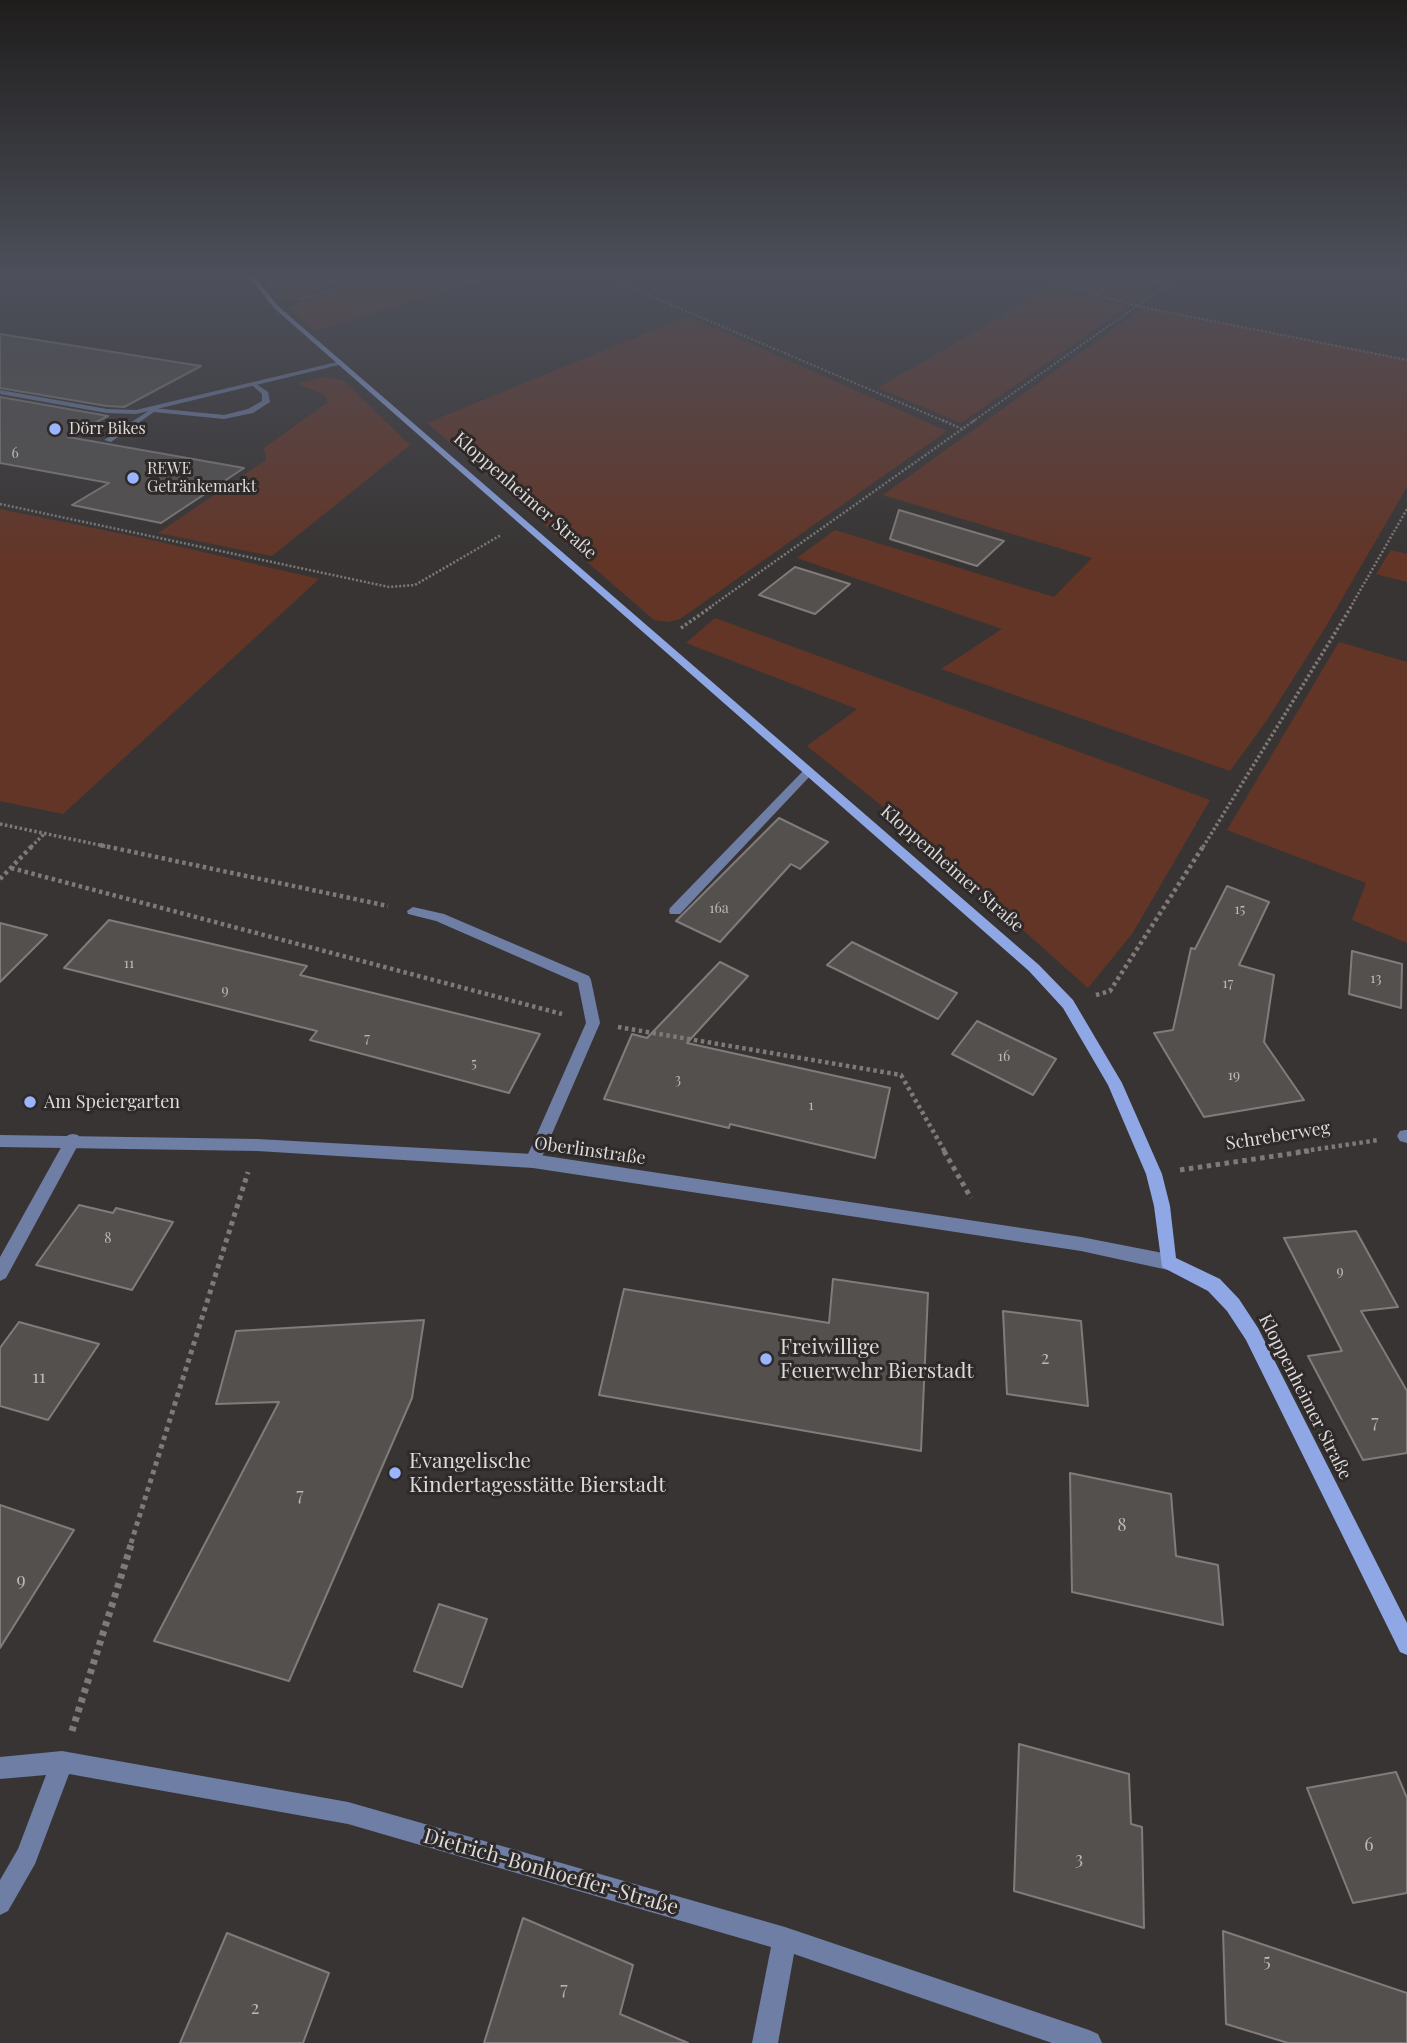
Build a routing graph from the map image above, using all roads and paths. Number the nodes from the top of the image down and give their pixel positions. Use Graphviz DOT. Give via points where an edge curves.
graph roads {
  1 [pos="308,371"];
  2 [pos="351,371"];
  3 [pos="827,371"];
  4 [pos="1046,371"];
  5 [pos="255,385"];
  6 [pos="2,393"];
  7 [pos="153,410"];
  8 [pos="965,430"];
  9 [pos="108,440"];
  10 [pos="0,504"];
  11 [pos="1407,509"];
  12 [pos="523,522"];
  13 [pos="660,642"];
  14 [pos="808,772"];
  15 [pos="0,824"];
  16 [pos="44,834"];
  17 [pos="11,868"];
  18 [pos="0,879"];
  19 [pos="413,911"];
  20 [pos="676,911"];
  21 [pos="1068,1004"];
  22 [pos="593,1023"];
  23 [pos="1406,1137"];
  24 [pos="74,1140"];
  25 [pos="0,1141"];
  26 [pos="257,1144"];
  27 [pos="533,1161"];
  28 [pos="1154,1174"];
  29 [pos="991,1232"];
  30 [pos="1168,1262"];
  31 [pos="0,1273"];
  32 [pos="1407,1645"];
  33 [pos="62,1762"];
  34 [pos="0,1768"];
  35 [pos="0,1903"];
  36 [pos="785,1939"];
  37 [pos="765,2043"];
  38 [pos="1089,2043"];
  1 -- 5 [label="street"];
  2 -- 12 [label="street, Kloppenheimer Straße"];
  3 -- 8 [label="path"];
  4 -- 8 [label="path"];
  5 -- 7 [label="street"];
  5 -- 7 [label="street" via="266,393 266,402 250,411 224,417"];
  6 -- 7 [label="street" via="107,411"];
  7 -- 9 [label="street"];
  8 -- 13 [label="path"];
  10 -- 12 [label="path" via="389,587 415,585"];
  11 -- 21 [label="path" via="1387,550 1159,919 1110,990"];
  12 -- 13 [label="street, Kloppenheimer Straße"];
  13 -- 14 [label="street, Kloppenheimer Straße"];
  14 -- 20 [label="street"];
  14 -- 21 [label="street, Kloppenheimer Straße" via="1034,968"];
  15 -- 16 [label="path"];
  16 -- 17 [label="path"];
  16 -- 19 [label="path"];
  17 -- 18 [label="path"];
  17 -- 22 [label="path"];
  19 -- 22 [label="street" via="439,916 584,980"];
  21 -- 28 [label="street, Kloppenheimer Straße" via="1115,1083"];
  22 -- 27 [label="street"];
  22 -- 29 [label="path" via="901,1075"];
  23 -- 28 [label="path, Schreberweg"];
  24 -- 25 [label="street, Oberlinstraße"];
  24 -- 26 [label="street, Oberlinstraße"];
  24 -- 31 [label="street"];
  26 -- 27 [label="street, Oberlinstraße"];
  26 -- 33 [label="path"];
  27 -- 29 [label="street, Oberlinstraße"];
  28 -- 30 [label="street, Kloppenheimer Straße"];
  29 -- 30 [label="street, Oberlinstraße"];
  30 -- 32 [label="street, Kloppenheimer Straße" via="1214,1285 1252,1334"];
  33 -- 34 [label="street, Dietrich-Bonhoeffer-Straße"];
  33 -- 35 [label="street" via="27,1856"];
  33 -- 36 [label="street, Dietrich-Bonhoeffer-Straße" via="348,1813"];
  36 -- 37 [label="street"];
  36 -- 38 [label="street, Dietrich-Bonhoeffer-Straße"];
}
